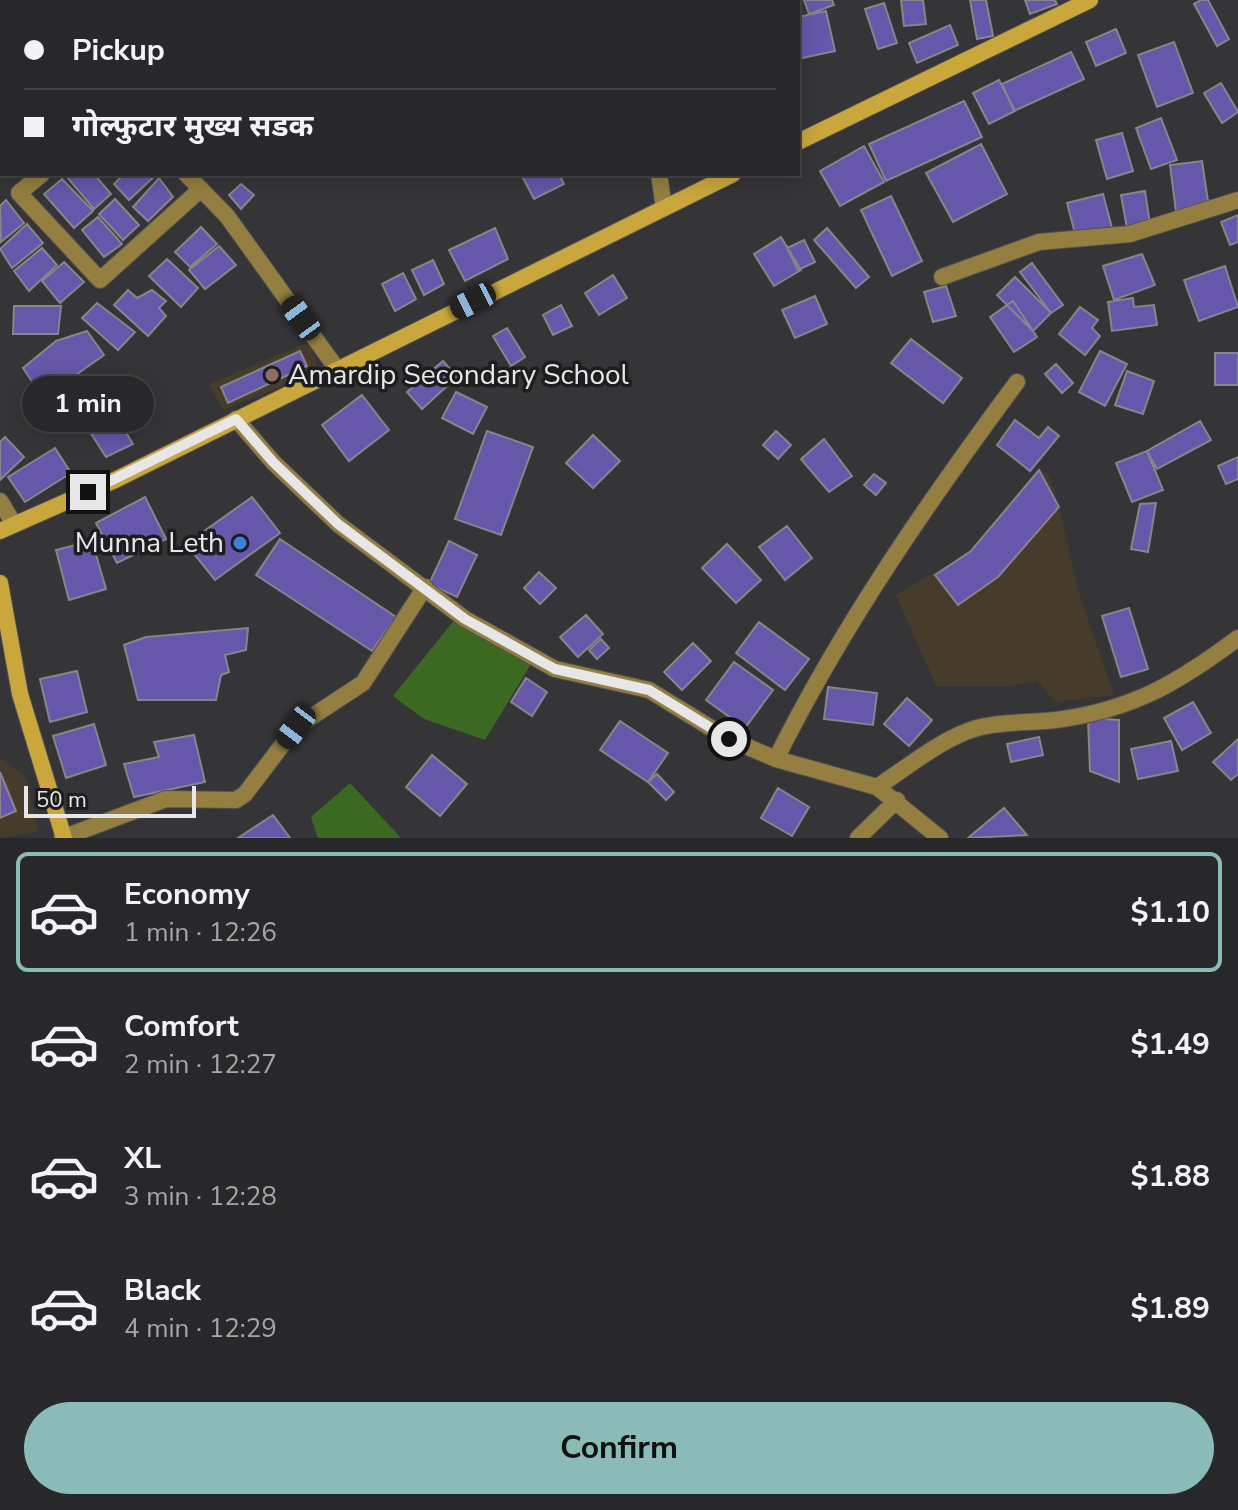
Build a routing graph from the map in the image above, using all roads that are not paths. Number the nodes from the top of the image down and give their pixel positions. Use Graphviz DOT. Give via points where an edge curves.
graph roads {
  1 [pos="1090,0"];
  2 [pos="800,141"];
  3 [pos="40,176"];
  4 [pos="188,176"];
  5 [pos="659,176"];
  6 [pos="729,176"];
  7 [pos="201,189"];
  8 [pos="1238,200"];
  9 [pos="664,208"];
  10 [pos="942,277"];
  11 [pos="337,369"];
  12 [pos="1017,382"];
  13 [pos="236,419"];
  14 [pos="0,501"];
  15 [pos="7,528"];
  16 [pos="0,583"];
  17 [pos="425,587"];
  18 [pos="1238,638"];
  19 [pos="776,759"];
  20 [pos="877,787"];
  21 [pos="897,800"];
  22 [pos="63,838"];
  23 [pos="858,838"];
  24 [pos="940,838"];
  1 -- 2 [label="main road"];
  3 -- 7 [label="street" via="19,193 100,280"];
  4 -- 7 [label="street"];
  5 -- 9 [label="street"];
  6 -- 9 [label="main road"];
  7 -- 11 [label="street" via="227,216"];
  8 -- 10 [label="street" via="1130,234 1039,242"];
  9 -- 11 [label="main road"];
  11 -- 13 [label="main road"];
  12 -- 19 [label="street" via="942,483 811,688"];
  13 -- 15 [label="main road"];
  13 -- 17 [label="street" via="338,524"];
  14 -- 15 [label="street"];
  16 -- 22 [label="main road" via="20,694"];
  17 -- 19 [label="street" via="465,619 555,669 649,690 729,739"];
  17 -- 22 [label="street" via="363,683 296,727 245,794 236,800 166,799"];
  18 -- 20 [label="street" via="1137,702 1058,720 980,727"];
  19 -- 20 [label="street"];
  20 -- 21 [label="street"];
  21 -- 23 [label="street"];
  21 -- 24 [label="street"];
}
